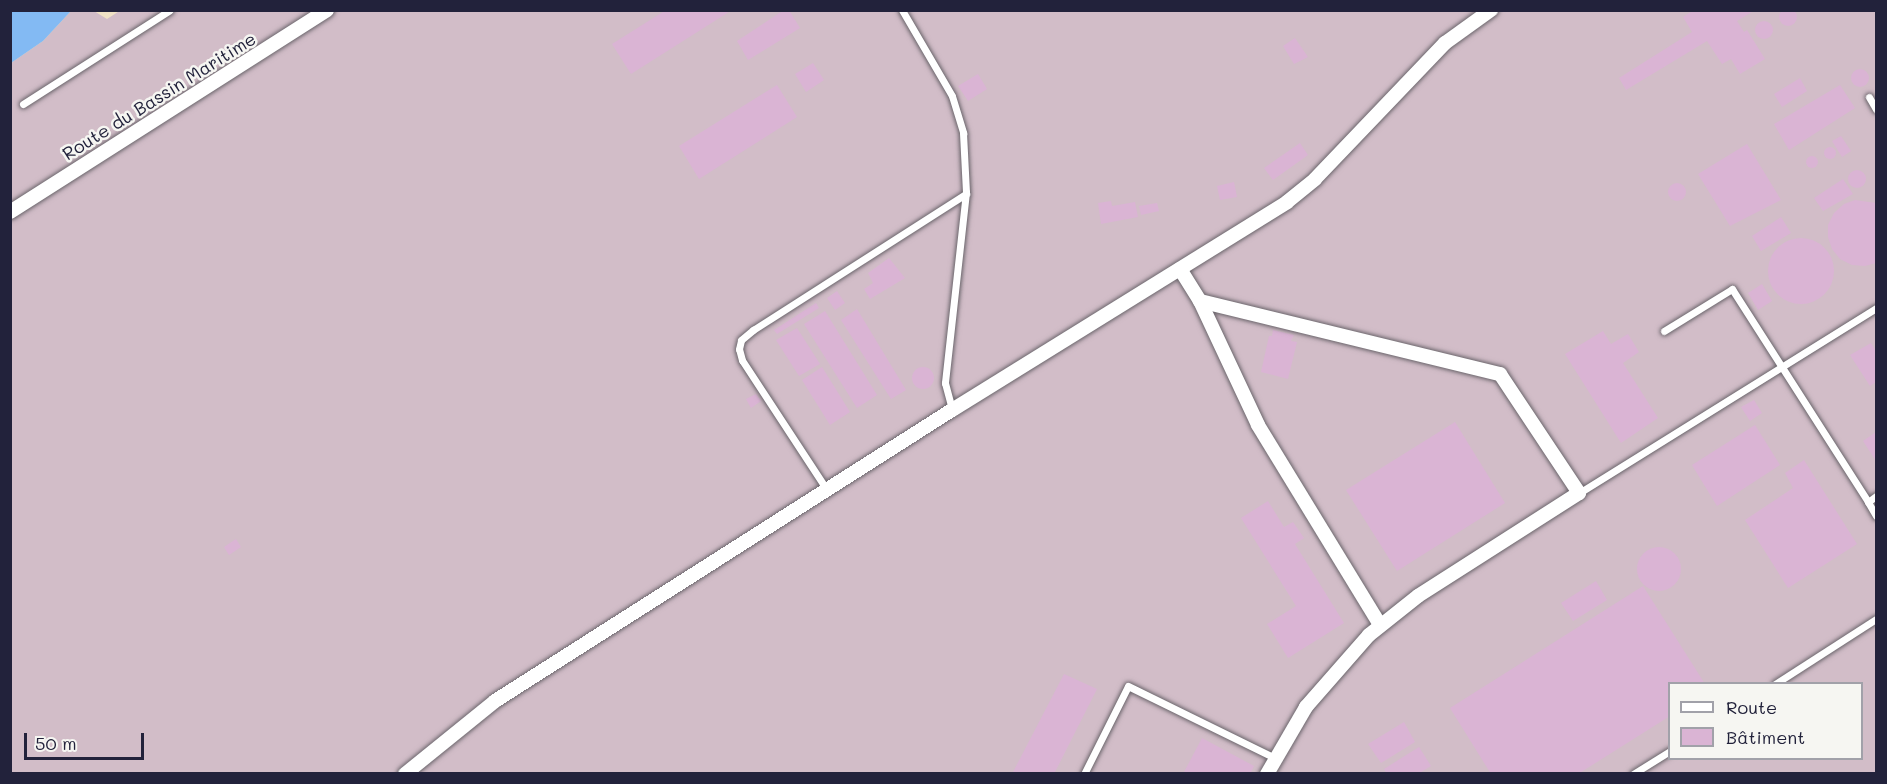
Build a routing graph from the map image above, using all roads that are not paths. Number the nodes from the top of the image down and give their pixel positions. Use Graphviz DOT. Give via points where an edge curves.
graph roads {
  1 [pos="170,10"];
  2 [pos="327,10"];
  3 [pos="902,10"];
  4 [pos="1491,10"];
  5 [pos="1869,97"];
  6 [pos="23,105"];
  7 [pos="1876,109"];
  8 [pos="966,194"];
  9 [pos="10,212"];
  10 [pos="1180,269"];
  11 [pos="1200,301"];
  12 [pos="1876,308"];
  13 [pos="1664,331"];
  14 [pos="1781,366"];
  15 [pos="952,410"];
  16 [pos="827,489"];
  17 [pos="1579,493"];
  18 [pos="1876,496"];
  19 [pos="1868,502"];
  20 [pos="1876,516"];
  21 [pos="1876,619"];
  22 [pos="1380,625"];
  23 [pos="1778,682"];
  24 [pos="1668,752"];
  25 [pos="1275,758"];
  26 [pos="405,774"];
  27 [pos="1084,774"];
  28 [pos="1267,774"];
  29 [pos="1634,774"];
  1 -- 6 [label="lane"];
  2 -- 9 [label="street, Route du Bassin Maritime"];
  3 -- 8 [label="lane" via="958,111 966,157"];
  4 -- 10 [label="street" via="1435,52 1306,187"];
  5 -- 7 [label="lane"];
  8 -- 15 [label="lane" via="945,383"];
  8 -- 16 [label="lane" via="741,340 742,360"];
  10 -- 11 [label="street"];
  10 -- 15 [label="street"];
  11 -- 17 [label="street" via="1496,372 1508,382"];
  11 -- 22 [label="street" via="1258,425"];
  12 -- 14 [label="lane"];
  13 -- 14 [label="lane" via="1732,289"];
  14 -- 17 [label="lane"];
  14 -- 19 [label="lane"];
  15 -- 16 [label="street"];
  16 -- 26 [label="street" via="495,701"];
  17 -- 22 [label="street" via="1418,596"];
  18 -- 19 [label="lane"];
  19 -- 20 [label="lane"];
  21 -- 23 [label="lane"];
  22 -- 25 [label="street" via="1316,695"];
  24 -- 29 [label="lane"];
  25 -- 27 [label="lane" via="1128,686"];
  25 -- 28 [label="street"];
}
